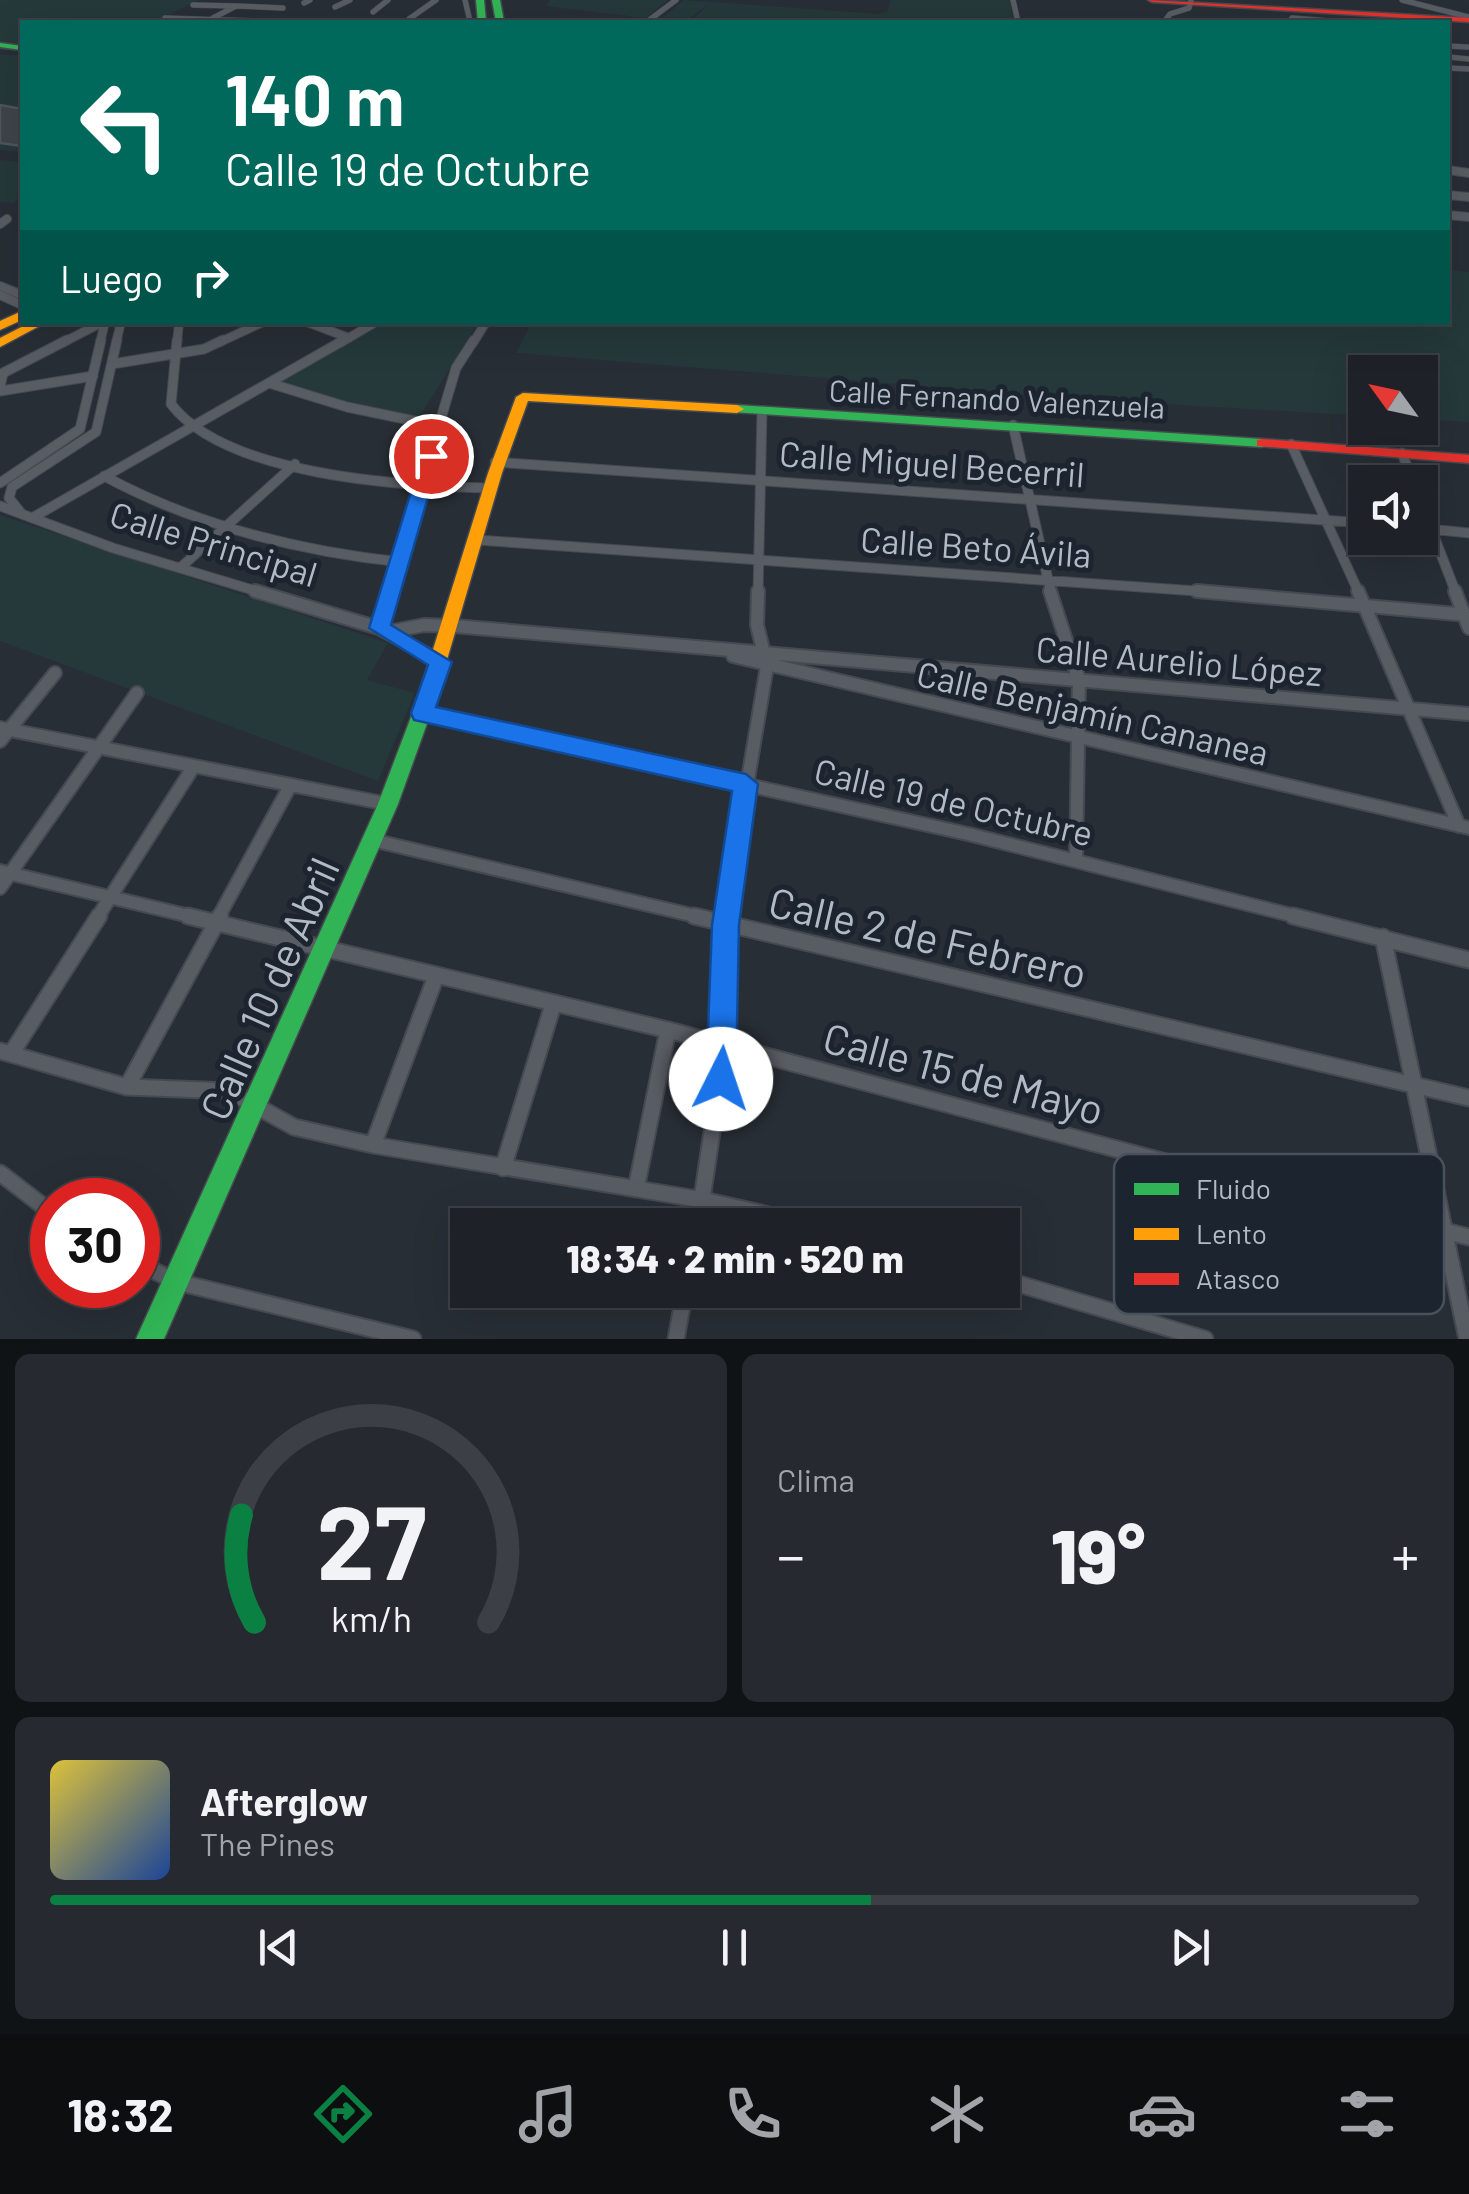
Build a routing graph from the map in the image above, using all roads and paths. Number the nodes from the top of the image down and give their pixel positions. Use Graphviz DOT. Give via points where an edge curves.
graph roads {
  1 [pos="350,0"];
  2 [pos="388,0"];
  3 [pos="436,0"];
  4 [pos="464,0"];
  5 [pos="480,0"];
  6 [pos="676,0"];
  7 [pos="1152,0"];
  8 [pos="1402,0"];
  9 [pos="1431,0"];
  10 [pos="1187,2"];
  11 [pos="193,5"];
  12 [pos="236,6"];
  13 [pos="335,7"];
  14 [pos="282,8"];
  15 [pos="374,12"];
  16 [pos="1418,17"];
  17 [pos="165,18"];
  18 [pos="1365,18"];
  19 [pos="409,19"];
  20 [pos="194,20"];
  21 [pos="210,20"];
  22 [pos="475,20"];
  23 [pos="649,20"];
  24 [pos="1166,20"];
  25 [pos="1288,20"];
  26 [pos="1314,20"];
  27 [pos="1464,21"];
  28 [pos="0,286"];
  29 [pos="20,292"];
  30 [pos="35,325"];
  31 [pos="98,325"];
  32 [pos="103,325"];
  33 [pos="120,325"];
  34 [pos="179,325"];
  35 [pos="258,325"];
  36 [pos="315,325"];
  37 [pos="371,325"];
  38 [pos="484,325"];
  39 [pos="348,338"];
  40 [pos="0,343"];
  41 [pos="175,355"];
  42 [pos="112,364"];
  43 [pos="2,373"];
  44 [pos="93,376"];
  45 [pos="269,383"];
  46 [pos="0,389"];
  47 [pos="762,412"];
  48 [pos="1012,425"];
  49 [pos="439,426"];
  50 [pos="190,427"];
  51 [pos="1290,444"];
  52 [pos="1402,454"];
  53 [pos="1469,459"];
  54 [pos="495,462"];
  55 [pos="295,464"];
  56 [pos="1406,465"];
  57 [pos="104,476"];
  58 [pos="759,479"];
  59 [pos="0,483"];
  60 [pos="423,486"];
  61 [pos="488,488"];
  62 [pos="1028,497"];
  63 [pos="0,506"];
  64 [pos="26,516"];
  65 [pos="1324,519"];
  66 [pos="1348,521"];
  67 [pos="228,525"];
  68 [pos="1438,529"];
  69 [pos="1469,533"];
  70 [pos="478,540"];
  71 [pos="1438,554"];
  72 [pos="758,558"];
  73 [pos="401,562"];
  74 [pos="180,568"];
  75 [pos="1046,577"];
  76 [pos="1363,605"];
  77 [pos="1466,614"];
  78 [pos="454,626"];
  79 [pos="1469,628"];
  80 [pos="384,630"];
  81 [pos="705,648"];
  82 [pos="766,660"];
  83 [pos="440,662"];
  84 [pos="55,672"];
  85 [pos="1080,680"];
  86 [pos="136,694"];
  87 [pos="1412,708"];
  88 [pos="422,713"];
  89 [pos="1469,714"];
  90 [pos="3,733"];
  91 [pos="1081,734"];
  92 [pos="98,748"];
  93 [pos="194,766"];
  94 [pos="746,784"];
  95 [pos="290,786"];
  96 [pos="388,804"];
  97 [pos="1464,827"];
  98 [pos="372,840"];
  99 [pos="1076,860"];
  100 [pos="5,872"];
  101 [pos="0,888"];
  102 [pos="113,897"];
  103 [pos="218,922"];
  104 [pos="726,925"];
  105 [pos="1383,937"];
  106 [pos="324,946"];
  107 [pos="1469,960"];
  108 [pos="436,976"];
  109 [pos="553,1005"];
  110 [pos="668,1030"];
  111 [pos="725,1046"];
  112 [pos="5,1052"];
  113 [pos="1413,1085"];
  114 [pos="128,1087"];
  115 [pos="1469,1098"];
  116 [pos="256,1104"];
  117 [pos="373,1144"];
  118 [pos="1145,1154"];
  119 [pos="1428,1154"];
  120 [pos="503,1168"];
  121 [pos="0,1173"];
  122 [pos="636,1189"];
  123 [pos="30,1196"];
  124 [pos="702,1200"];
  125 [pos="701,1208"];
  126 [pos="738,1208"];
  127 [pos="1444,1226"];
  128 [pos="1445,1231"];
  129 [pos="1469,1237"];
  130 [pos="160,1274"];
  131 [pos="177,1282"];
  132 [pos="1020,1285"];
  133 [pos="682,1308"];
  134 [pos="1114,1313"];
  135 [pos="1119,1314"];
  136 [pos="150,1339"];
  137 [pos="414,1339"];
  138 [pos="676,1339"];
  139 [pos="1205,1339"];
  140 [pos="1467,1339"];
  1 -- 13 [label="street"];
  2 -- 15 [label="street"];
  3 -- 19 [label="street"];
  4 -- 22 [label="street"];
  5 -- 22 [label="street"];
  6 -- 23 [label="street"];
  7 -- 10 [label="street"];
  8 -- 16 [label="street"];
  9 -- 16 [label="street"];
  10 -- 18 [label="street"];
  10 -- 24 [label="street"];
  11 -- 12 [label="street"];
  12 -- 14 [label="street"];
  12 -- 21 [label="street"];
  16 -- 18 [label="street"];
  16 -- 27 [label="street"];
  17 -- 20 [label="street"];
  25 -- 26 [label="street"];
  28 -- 29 [label="street"];
  30 -- 40 [label="street"];
  31 -- 43 [label="street"];
  32 -- 44 [label="street"];
  33 -- 42 [label="street"];
  34 -- 41 [label="street"];
  35 -- 41 [label="street" via="218,345"];
  36 -- 39 [label="street"];
  37 -- 39 [label="street"];
  38 -- 49 [label="street" via="460,359"];
  39 -- 45 [label="street"];
  41 -- 42 [label="street"];
  41 -- 50 [label="street" via="172,404"];
  42 -- 64 [label="street" via="96,432 8,492"];
  43 -- 46 [label="street"];
  44 -- 46 [label="street"];
  44 -- 59 [label="street" via="80,429"];
  45 -- 49 [label="street" via="347,408"];
  45 -- 50 [label="street"];
  47 -- 48 [label="street, Calle Fernando Valenzuela"];
  47 -- 54 [label="street, Calle Fernando Valenzuela" via="522,397"];
  47 -- 58 [label="street"];
  48 -- 51 [label="street, Calle Fernando Valenzuela"];
  48 -- 62 [label="street"];
  49 -- 60 [label="street"];
  50 -- 55 [label="street"];
  50 -- 57 [label="street"];
  51 -- 52 [label="street, Calle Fernando Valenzuela"];
  51 -- 65 [label="street"];
  52 -- 53 [label="street, Calle Fernando Valenzuela"];
  52 -- 56 [label="street"];
  54 -- 58 [label="street, Calle Miguel Becerril"];
  54 -- 61 [label="street"];
  55 -- 60 [label="street"];
  55 -- 67 [label="street"];
  57 -- 64 [label="street"];
  57 -- 67 [label="street" via="146,499"];
  58 -- 62 [label="street, Calle Miguel Becerril"];
  58 -- 72 [label="street"];
  60 -- 61 [label="street"];
  60 -- 73 [label="street"];
  61 -- 70 [label="street"];
  62 -- 65 [label="street, Calle Miguel Becerril"];
  62 -- 75 [label="street"];
  63 -- 64 [label="street, Calle Principal"];
  64 -- 74 [label="street, Calle Principal"];
  65 -- 66 [label="street, Calle Miguel Becerril"];
  65 -- 76 [label="street"];
  67 -- 73 [label="street" via="303,549"];
  67 -- 74 [label="street"];
  68 -- 69 [label="street"];
  70 -- 72 [label="street, Calle Beto Ávila"];
  70 -- 78 [label="street"];
  71 -- 77 [label="street"];
  72 -- 75 [label="street, Calle Beto Ávila"];
  72 -- 82 [label="street" via="757,625"];
  73 -- 80 [label="street"];
  74 -- 80 [label="street, Calle Principal"];
  75 -- 76 [label="street, Calle Beto Ávila"];
  75 -- 85 [label="street"];
  76 -- 77 [label="street, Calle Beto Ávila"];
  76 -- 87 [label="street"];
  77 -- 79 [label="street"];
  78 -- 80 [label="street, Calle Principal"];
  78 -- 81 [label="street, Calle Principal"];
  78 -- 83 [label="street"];
  80 -- 83 [label="street, Calle Principal"];
  81 -- 82 [label="street, Calle Benjamín Cananea"];
  82 -- 85 [label="street, Calle Aurelio López"];
  82 -- 91 [label="street, Calle Benjamín Cananea"];
  82 -- 94 [label="street"];
  83 -- 88 [label="street, Calle 10 de Abril"];
  84 -- 90 [label="street"];
  85 -- 87 [label="street, Calle Aurelio López"];
  85 -- 91 [label="street"];
  86 -- 92 [label="street"];
  87 -- 89 [label="street, Calle Aurelio López"];
  87 -- 97 [label="street"];
  88 -- 94 [label="street, Calle 19 de Octubre"];
  88 -- 96 [label="street, Calle 10 de Abril"];
  90 -- 92 [label="street"];
  91 -- 97 [label="street, Calle Benjamín Cananea"];
  91 -- 99 [label="street"];
  92 -- 93 [label="street"];
  92 -- 100 [label="street"];
  93 -- 95 [label="street"];
  93 -- 102 [label="street"];
  94 -- 99 [label="street, Calle 19 de Octubre"];
  94 -- 104 [label="street"];
  95 -- 96 [label="street"];
  95 -- 103 [label="street"];
  96 -- 98 [label="street, Calle 10 de Abril"];
  98 -- 104 [label="street, Calle 2 de Febrero"];
  98 -- 106 [label="street, Calle 10 de Abril"];
  99 -- 105 [label="street, Calle 19 de Octubre"];
  100 -- 101 [label="street"];
  100 -- 102 [label="street, Calle 15 de Mayo"];
  102 -- 103 [label="street, Calle 15 de Mayo"];
  102 -- 112 [label="street"];
  103 -- 106 [label="street, Calle 15 de Mayo"];
  103 -- 114 [label="street"];
  104 -- 111 [label="street"];
  104 -- 113 [label="street, Calle 2 de Febrero"];
  105 -- 107 [label="street, Calle 19 de Octubre"];
  105 -- 113 [label="street"];
  106 -- 108 [label="street, Calle 15 de Mayo"];
  106 -- 116 [label="street, Calle 10 de Abril"];
  108 -- 109 [label="street, Calle 15 de Mayo"];
  108 -- 117 [label="street"];
  109 -- 110 [label="street, Calle 15 de Mayo"];
  109 -- 120 [label="street"];
  110 -- 111 [label="street, Calle 15 de Mayo"];
  110 -- 122 [label="street"];
  111 -- 118 [label="street, Calle 15 de Mayo"];
  111 -- 124 [label="street"];
  112 -- 114 [label="street"];
  113 -- 115 [label="street, Calle 2 de Febrero"];
  113 -- 119 [label="street"];
  114 -- 116 [label="street" via="229,1091"];
  116 -- 117 [label="street" via="294,1127"];
  116 -- 131 [label="street, Calle 10 de Abril"];
  117 -- 120 [label="street"];
  120 -- 122 [label="street"];
  121 -- 123 [label="street"];
  122 -- 124 [label="street"];
  124 -- 125 [label="street"];
  124 -- 126 [label="street"];
  127 -- 128 [label="street"];
  128 -- 129 [label="street, Calle 15 de Mayo"];
  128 -- 140 [label="street"];
  130 -- 131 [label="street"];
  131 -- 136 [label="street, Calle 10 de Abril"];
  131 -- 137 [label="street"];
  132 -- 134 [label="street"];
  133 -- 138 [label="street"];
  135 -- 139 [label="street"];
}
